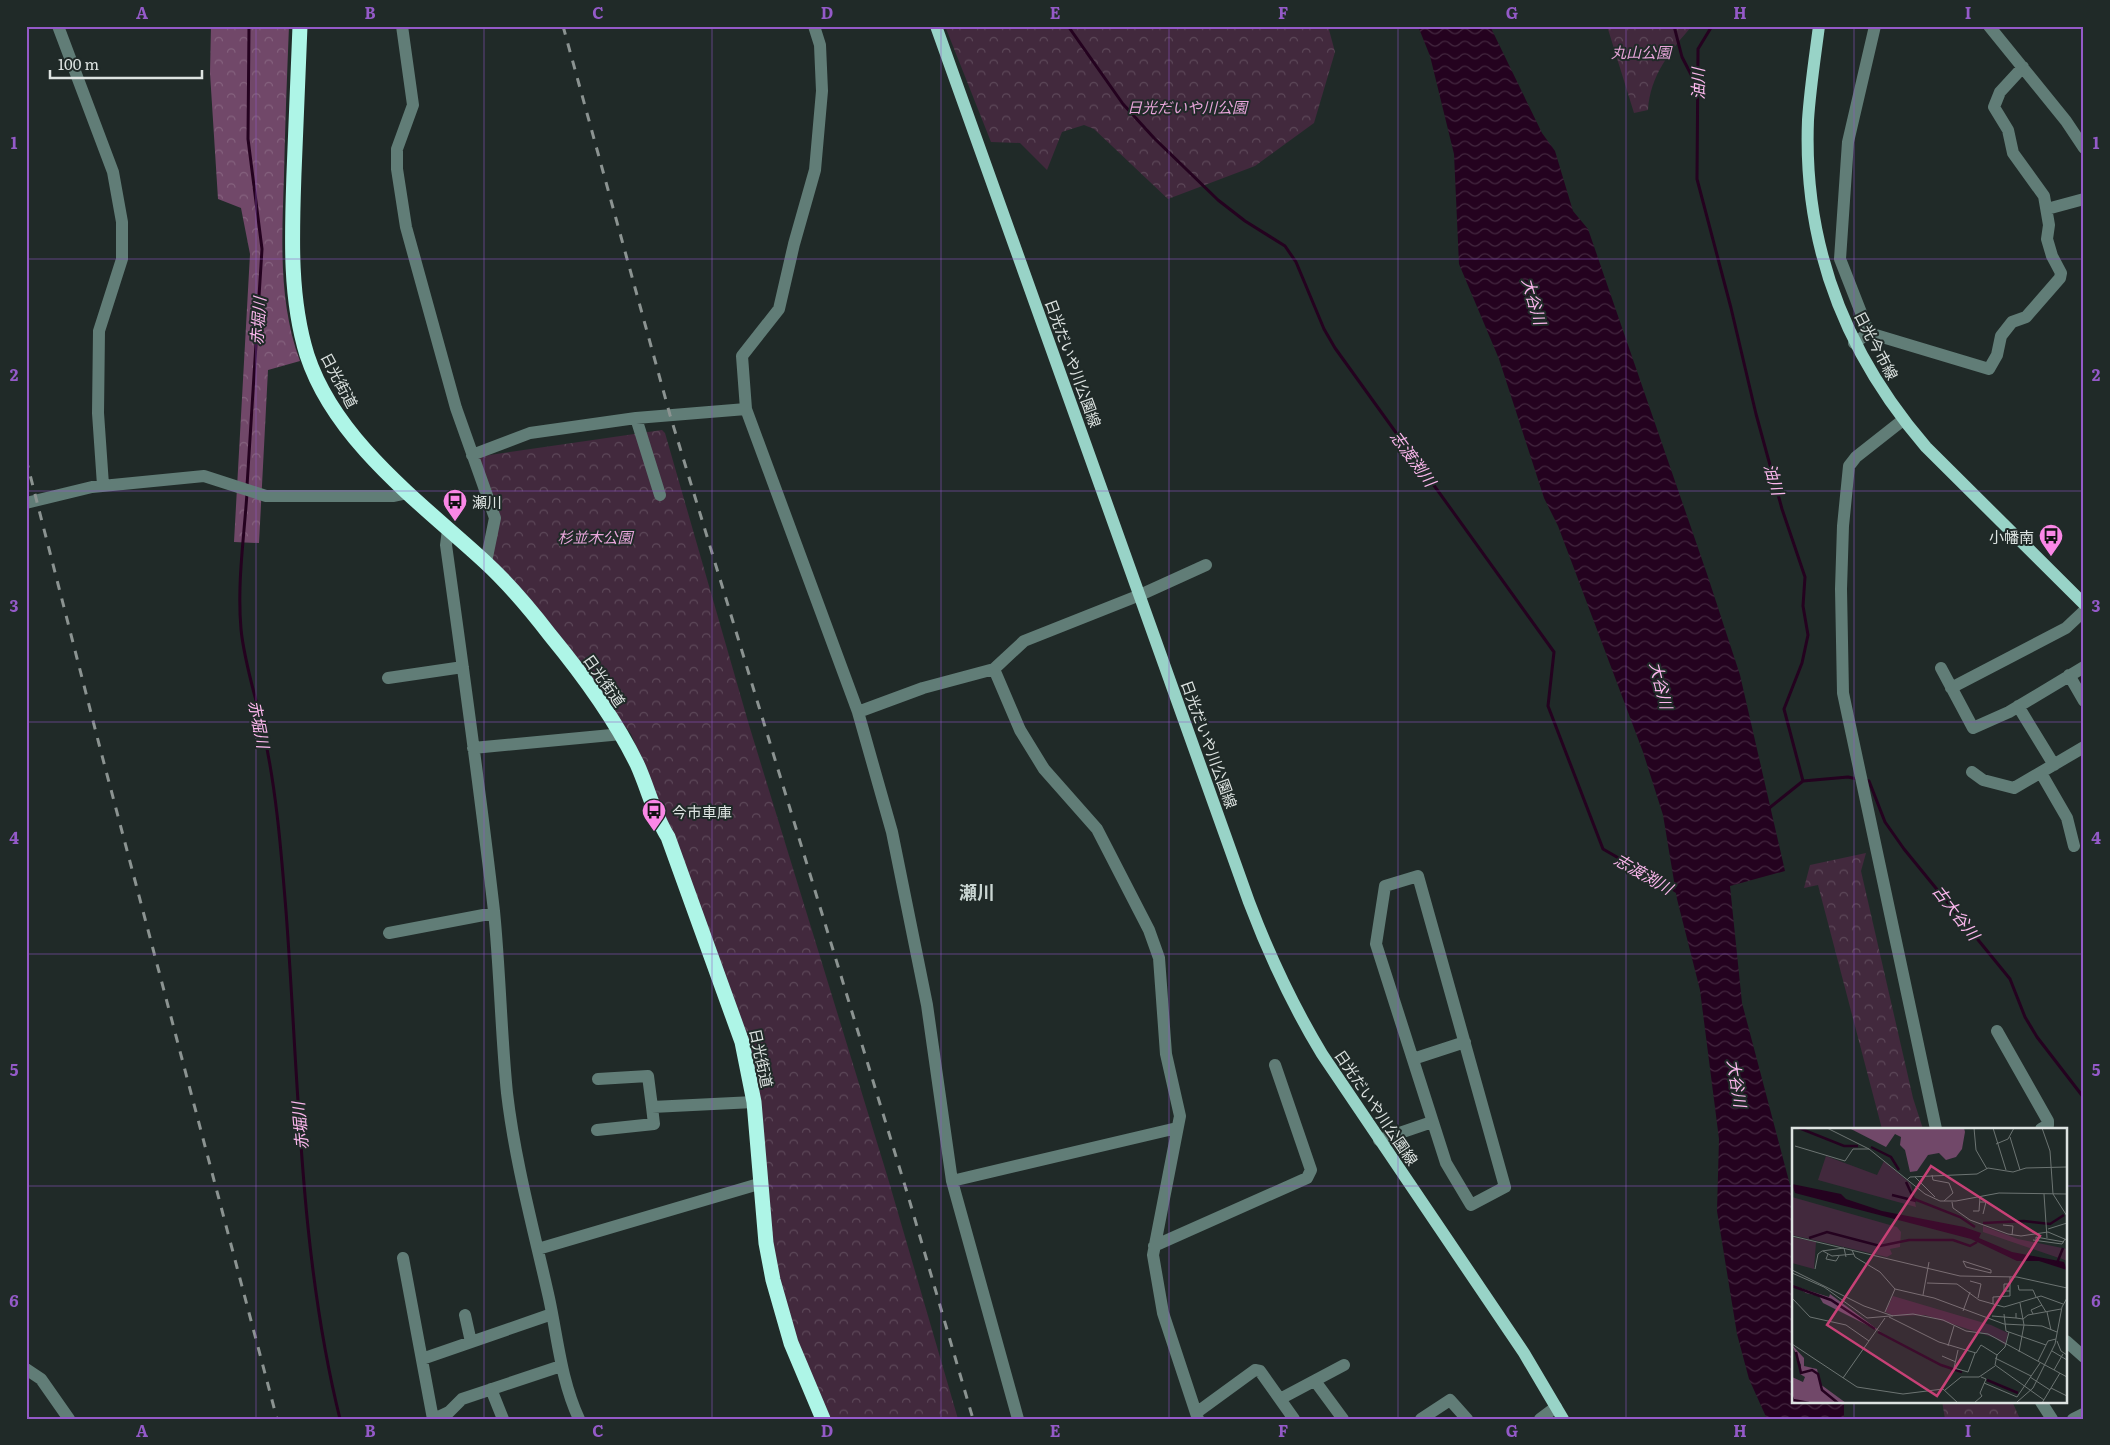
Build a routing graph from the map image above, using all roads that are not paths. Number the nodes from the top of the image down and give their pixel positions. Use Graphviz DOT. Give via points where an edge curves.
graph roads {
  1 [pos="58,26"];
  2 [pos="300,26"];
  3 [pos="402,26"];
  4 [pos="814,26"];
  5 [pos="936,26"];
  6 [pos="1818,26"];
  7 [pos="1875,26"];
  8 [pos="1989,26"];
  9 [pos="2023,67"];
  10 [pos="2084,148"];
  11 [pos="2084,199"];
  12 [pos="2047,209"];
  13 [pos="1870,334"];
  14 [pos="1854,342"];
  15 [pos="746,408"];
  16 [pos="636,418"];
  17 [pos="1902,420"];
  18 [pos="472,455"];
  19 [pos="103,485"];
  20 [pos="408,493"];
  21 [pos="660,495"];
  22 [pos="26,503"];
  23 [pos="448,530"];
  24 [pos="486,562"];
  25 [pos="1206,565"];
  26 [pos="1140,595"];
  27 [pos="2084,604"];
  28 [pos="2084,610"];
  29 [pos="464,667"];
  30 [pos="2084,667"];
  31 [pos="1941,668"];
  32 [pos="994,669"];
  33 [pos="2069,675"];
  34 [pos="388,678"];
  35 [pos="1951,688"];
  36 [pos="2084,701"];
  37 [pos="2018,706"];
  38 [pos="858,712"];
  39 [pos="622,734"];
  40 [pos="2084,747"];
  41 [pos="473,748"];
  42 [pos="2054,765"];
  43 [pos="1972,772"];
  44 [pos="2040,773"];
  45 [pos="2074,846"];
  46 [pos="494,912"];
  47 [pos="389,933"];
  48 [pos="1997,1032"];
  49 [pos="1465,1042"];
  50 [pos="1412,1060"];
  51 [pos="1275,1064"];
  52 [pos="598,1079"];
  53 [pos="754,1102"];
  54 [pos="652,1107"];
  55 [pos="1432,1122"];
  56 [pos="1177,1128"];
  57 [pos="1936,1128"];
  58 [pos="2043,1128"];
  59 [pos="597,1130"];
  60 [pos="1379,1140"];
  61 [pos="952,1181"];
  62 [pos="762,1182"];
  63 [pos="1154,1246"];
  64 [pos="538,1249"];
  65 [pos="403,1258"];
  66 [pos="552,1314"];
  67 [pos="465,1315"];
  68 [pos="471,1342"];
  69 [pos="2068,1343"];
  70 [pos="2084,1358"];
  71 [pos="422,1359"];
  72 [pos="561,1366"];
  73 [pos="1344,1366"];
  74 [pos="26,1369"];
  75 [pos="1315,1381"];
  76 [pos="491,1389"];
  77 [pos="1280,1399"];
  78 [pos="2041,1402"];
  79 [pos="1556,1407"];
  80 [pos="2084,1415"];
  81 [pos="1197,1416"];
  82 [pos="69,1419"];
  83 [pos="433,1419"];
  84 [pos="503,1419"];
  85 [pos="579,1419"];
  86 [pos="823,1419"];
  87 [pos="1018,1419"];
  88 [pos="1294,1419"];
  89 [pos="1343,1419"];
  90 [pos="1421,1419"];
  91 [pos="1466,1419"];
  92 [pos="1540,1419"];
  93 [pos="1562,1419"];
  94 [pos="2052,1419"];
  95 [pos="2073,1419"];
  1 -- 19 [label="street" via="113,172 122,222 122,259 99,331 98,413"];
  2 -- 20 [label="highway, 日光街道" via="292,244 303,340 324,392 344,424 375,462"];
  3 -- 18 [label="street" via="413,105 397,149 406,227"];
  4 -- 15 [label="street" via="820,45 822,92 815,170 779,309 742,356"];
  5 -- 26 [label="main road, 日光だいや川公園線"];
  6 -- 14 [label="main road, 日光今市線" via="1808,120 1812,201 1821,253 1835,298"];
  7 -- 13 [label="street" via="1848,142 1840,260"];
  8 -- 9 [label="street"];
  9 -- 10 [label="street"];
  9 -- 12 [label="street" via="2000,92 1994,107 2008,130 2013,153 2044,196"];
  11 -- 12 [label="street"];
  12 -- 13 [label="street" via="2047,239 2061,273 2060,278 2026,317 2012,322 2001,336 1998,355 1989,369"];
  13 -- 14 [label="street"];
  14 -- 17 [label="main road, 日光今市線"];
  15 -- 16 [label="street"];
  15 -- 38 [label="street"];
  16 -- 18 [label="street" via="530,433"];
  16 -- 21 [label="street"];
  17 -- 27 [label="main road, 日光今市線"];
  17 -- 57 [label="street" via="1856,457 1850,466 1841,580 1843,684 1858,770"];
  18 -- 24 [label="street" via="495,518"];
  19 -- 20 [label="street" via="204,476 266,496 394,496"];
  19 -- 22 [label="street"];
  20 -- 23 [label="highway, 日光街道"];
  23 -- 24 [label="highway, 日光街道"];
  23 -- 29 [label="street" via="446,545"];
  24 -- 39 [label="highway, 日光街道" via="559,646"];
  25 -- 26 [label="street"];
  26 -- 32 [label="street" via="1024,641"];
  26 -- 60 [label="main road, 日光だいや川公園線" via="1249,902 1275,964 1311,1035"];
  28 -- 35 [label="street" via="2066,628"];
  29 -- 34 [label="street"];
  29 -- 41 [label="street"];
  30 -- 33 [label="street"];
  31 -- 35 [label="street"];
  32 -- 38 [label="street" via="923,688"];
  32 -- 56 [label="street" via="1020,730 1044,769 1098,829 1149,930 1159,958 1166,1054 1180,1116"];
  33 -- 36 [label="street"];
  33 -- 37 [label="street"];
  35 -- 37 [label="street" via="1973,728"];
  37 -- 42 [label="street"];
  38 -- 61 [label="street" via="892,832 927,1005"];
  39 -- 41 [label="street"];
  39 -- 53 [label="highway, 日光街道" via="668,837 735,1019"];
  40 -- 42 [label="street"];
  41 -- 46 [label="street"];
  42 -- 44 [label="street"];
  43 -- 44 [label="street" via="1983,780 2014,788"];
  44 -- 45 [label="street" via="2067,818"];
  46 -- 47 [label="street"];
  46 -- 64 [label="street" via="507,1094"];
  48 -- 58 [label="street" via="2048,1121"];
  49 -- 50 [label="street"];
  49 -- 50 [label="street" via="1418,876 1385,886 1376,944"];
  49 -- 55 [label="street" via="1505,1187 1471,1204 1446,1162"];
  50 -- 55 [label="street"];
  51 -- 63 [label="street" via="1311,1170 1307,1178"];
  52 -- 54 [label="street" via="648,1076"];
  53 -- 54 [label="street"];
  53 -- 62 [label="highway, 日光街道"];
  54 -- 59 [label="street" via="654,1124"];
  55 -- 60 [label="street"];
  56 -- 61 [label="street"];
  56 -- 63 [label="street"];
  60 -- 79 [label="main road, 日光だいや川公園線" via="1524,1353"];
  61 -- 87 [label="street"];
  62 -- 64 [label="street"];
  62 -- 86 [label="highway, 日光街道" via="766,1243 778,1302 804,1378"];
  63 -- 81 [label="street" via="1152,1255 1163,1313"];
  64 -- 66 [label="street"];
  65 -- 71 [label="street"];
  66 -- 68 [label="street"];
  66 -- 72 [label="street"];
  67 -- 68 [label="street"];
  68 -- 71 [label="street"];
  69 -- 70 [label="street"];
  71 -- 83 [label="street"];
  72 -- 76 [label="street"];
  72 -- 85 [label="street"];
  73 -- 75 [label="street"];
  74 -- 82 [label="street" via="41,1379"];
  75 -- 77 [label="street"];
  75 -- 89 [label="street"];
  76 -- 83 [label="street" via="462,1399 449,1412"];
  76 -- 84 [label="street"];
  77 -- 81 [label="street" via="1260,1371 1255,1370"];
  77 -- 88 [label="street"];
  78 -- 94 [label="street"];
  79 -- 92 [label="street"];
  79 -- 93 [label="main road, 日光だいや川公園線"];
  80 -- 95 [label="street"];
  90 -- 91 [label="street" via="1450,1400"];
}
